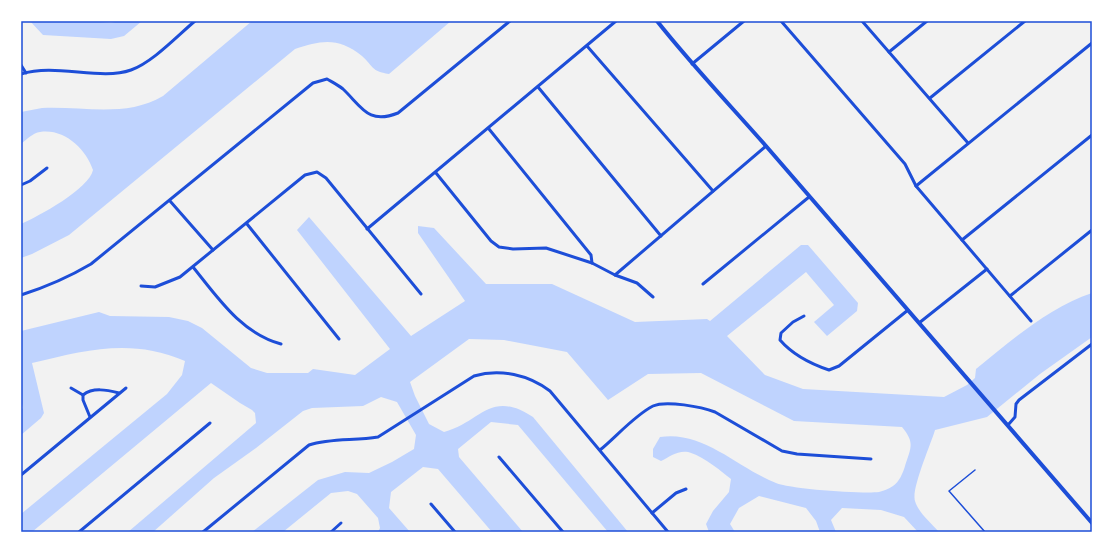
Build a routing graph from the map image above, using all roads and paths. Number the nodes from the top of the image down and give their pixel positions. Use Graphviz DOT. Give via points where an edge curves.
graph roads {
  1 [pos="195,21"];
  2 [pos="510,21"];
  3 [pos="616,21"];
  4 [pos="657,21"];
  5 [pos="744,21"];
  6 [pos="781,21"];
  7 [pos="862,21"];
  8 [pos="927,21"];
  9 [pos="1025,21"];
  10 [pos="1092,43"];
  11 [pos="587,46"];
  12 [pos="889,52"];
  13 [pos="692,64"];
  14 [pos="21,65"];
  15 [pos="26,73"];
  16 [pos="21,74"];
  17 [pos="538,87"];
  18 [pos="930,98"];
  19 [pos="488,129"];
  20 [pos="1092,136"];
  21 [pos="968,143"];
  22 [pos="766,146"];
  23 [pos="47,168"];
  24 [pos="436,173"];
  25 [pos="21,185"];
  26 [pos="916,186"];
  27 [pos="713,191"];
  28 [pos="809,196"];
  29 [pos="170,201"];
  30 [pos="247,224"];
  31 [pos="367,229"];
  32 [pos="1092,230"];
  33 [pos="661,236"];
  34 [pos="962,240"];
  35 [pos="213,250"];
  36 [pos="592,263"];
  37 [pos="193,267"];
  38 [pos="986,268"];
  39 [pos="615,275"];
  40 [pos="703,284"];
  41 [pos="141,286"];
  42 [pos="421,294"];
  43 [pos="21,295"];
  44 [pos="1010,296"];
  45 [pos="653,297"];
  46 [pos="908,310"];
  47 [pos="804,316"];
  48 [pos="1031,321"];
  49 [pos="919,323"];
  50 [pos="339,339"];
  51 [pos="281,344"];
  52 [pos="1092,344"];
  53 [pos="71,388"];
  54 [pos="126,388"];
  55 [pos="119,393"];
  56 [pos="83,395"];
  57 [pos="90,417"];
  58 [pos="210,423"];
  59 [pos="1008,426"];
  60 [pos="600,450"];
  61 [pos="500,457"];
  62 [pos="870,459"];
  63 [pos="975,470"];
  64 [pos="21,475"];
  65 [pos="686,488"];
  66 [pos="431,504"];
  67 [pos="652,513"];
  68 [pos="341,523"];
  69 [pos="1092,523"];
  70 [pos="79,532"];
  71 [pos="203,532"];
  72 [pos="331,532"];
  73 [pos="455,532"];
  74 [pos="563,532"];
  75 [pos="668,532"];
  76 [pos="984,532"];
  1 -- 15 [label="street" via="152,57 131,70 117,73 50,70"];
  2 -- 29 [label="street" via="398,113 387,118 365,113 342,89 327,79 313,83"];
  3 -- 11 [label="street"];
  4 -- 13 [label="street"];
  5 -- 13 [label="street"];
  6 -- 26 [label="street" via="906,164"];
  7 -- 12 [label="street"];
  8 -- 12 [label="street"];
  9 -- 18 [label="street"];
  10 -- 21 [label="street"];
  11 -- 17 [label="street"];
  11 -- 27 [label="street"];
  12 -- 18 [label="street"];
  13 -- 22 [label="street"];
  14 -- 15 [label="street"];
  15 -- 16 [label="street"];
  17 -- 19 [label="street"];
  17 -- 33 [label="street"];
  18 -- 21 [label="street"];
  19 -- 24 [label="street"];
  19 -- 36 [label="street" via="588,252"];
  20 -- 34 [label="street"];
  21 -- 26 [label="street"];
  22 -- 27 [label="street"];
  22 -- 28 [label="street"];
  23 -- 25 [label="street"];
  24 -- 31 [label="street"];
  24 -- 36 [label="street" via="491,241 499,247 546,248"];
  26 -- 34 [label="street"];
  27 -- 33 [label="street"];
  28 -- 40 [label="street"];
  28 -- 46 [label="street"];
  29 -- 35 [label="street"];
  29 -- 43 [label="street" via="91,264 71,276"];
  30 -- 31 [label="street" via="310,173 317,172 326,178"];
  30 -- 35 [label="street"];
  30 -- 50 [label="street"];
  31 -- 42 [label="street"];
  32 -- 44 [label="street"];
  33 -- 39 [label="street"];
  34 -- 38 [label="street"];
  35 -- 37 [label="street"];
  36 -- 39 [label="street"];
  37 -- 41 [label="street" via="180,277 155,287"];
  37 -- 51 [label="street" via="227,310 244,325 265,340"];
  38 -- 44 [label="street"];
  38 -- 49 [label="street"];
  39 -- 45 [label="street" via="637,283"];
  44 -- 48 [label="street"];
  46 -- 47 [label="street" via="839,366 829,370 814,365 780,340 781,333"];
  46 -- 49 [label="street"];
  49 -- 59 [label="street"];
  52 -- 59 [label="street" via="1019,400 1016,404 1015,417"];
  53 -- 56 [label="street"];
  54 -- 55 [label="street"];
  55 -- 56 [label="street" via="91,390"];
  55 -- 57 [label="street"];
  56 -- 57 [label="street"];
  57 -- 64 [label="street"];
  58 -- 70 [label="street"];
  59 -- 69 [label="street"];
  60 -- 62 [label="street" via="645,412 654,406 665,404 704,408 715,412 782,451"];
  60 -- 67 [label="street"];
  60 -- 71 [label="street" via="542,385 532,379 488,372 474,376 378,438 321,441 309,445"];
  61 -- 74 [label="street"];
  63 -- 76 [label="lane" via="949,491"];
  65 -- 67 [label="street"];
  66 -- 73 [label="street"];
  67 -- 75 [label="street"];
  68 -- 72 [label="street"];
}
